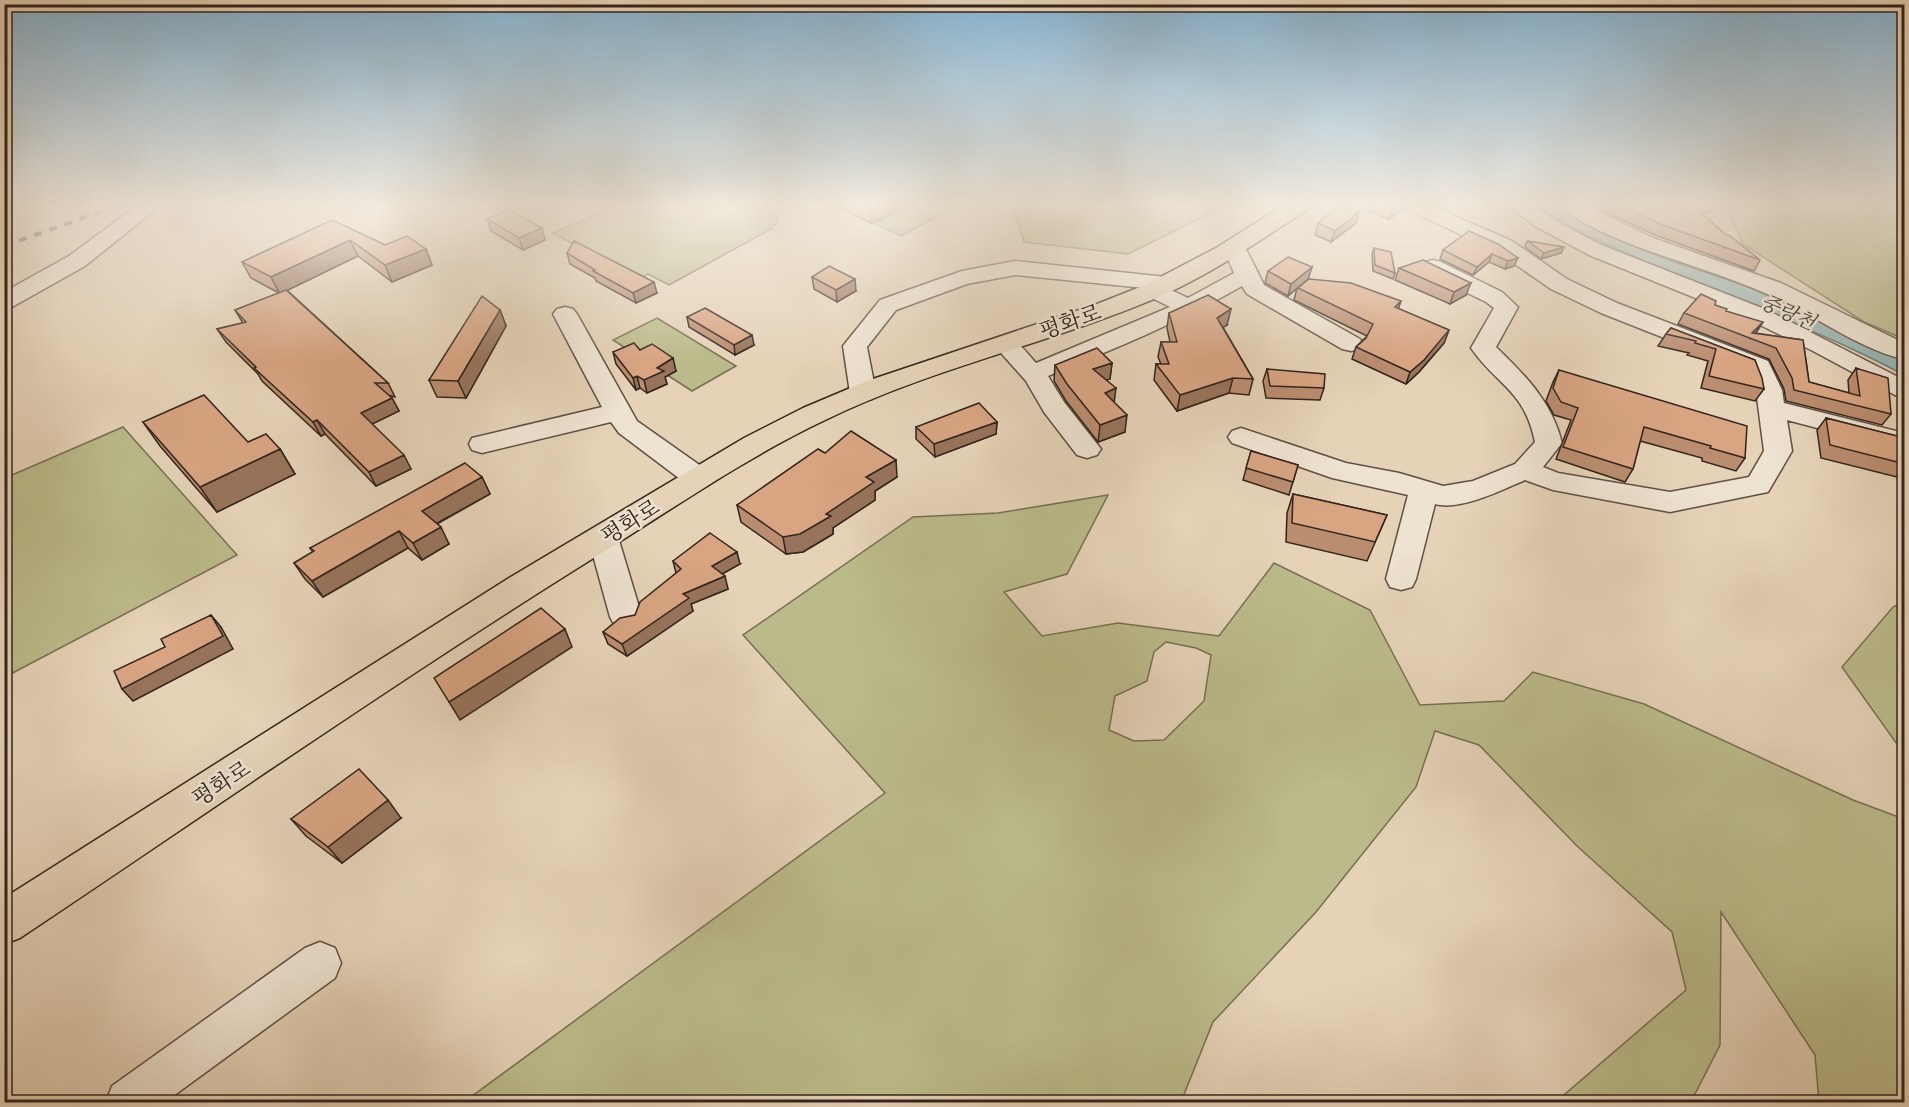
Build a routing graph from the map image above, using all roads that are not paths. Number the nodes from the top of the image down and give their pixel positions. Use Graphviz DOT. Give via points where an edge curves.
graph roads {
  1 [pos="82,257"];
  2 [pos="1245,257"];
  3 [pos="1519,257"];
  4 [pos="1612,257"];
  5 [pos="1682,257"];
  6 [pos="1240,261"];
  7 [pos="1427,264"];
  8 [pos="1160,287"];
  9 [pos="4,302"];
  10 [pos="1189,307"];
  11 [pos="565,314"];
  12 [pos="1775,323"];
  13 [pos="1005,344"];
  14 [pos="1351,344"];
  15 [pos="1905,352"];
  16 [pos="1759,366"];
  17 [pos="1033,373"];
  18 [pos="1905,390"];
  19 [pos="863,393"];
  20 [pos="1772,408"];
  21 [pos="617,412"];
  22 [pos="1241,437"];
  23 [pos="1905,442"];
  24 [pos="482,444"];
  25 [pos="1087,449"];
  26 [pos="1525,470"];
  27 [pos="698,478"];
  28 [pos="1411,486"];
  29 [pos="603,537"];
  30 [pos="1401,579"];
  31 [pos="626,617"];
  32 [pos="4,923"];
  33 [pos="320,963"];
  34 [pos="128,1102"];
  1 -- 9 [label="street"];
  2 -- 6 [label="main road, 평화로"];
  3 -- 16 [label="street" via="1559,284 1609,308"];
  4 -- 12 [label="street"];
  5 -- 15 [label="street" via="1773,288"];
  6 -- 8 [label="main road, 평화로"];
  6 -- 10 [label="street"];
  6 -- 14 [label="street" via="1255,289"];
  7 -- 26 [label="street" via="1494,297 1506,307 1483,348 1531,396 1546,424 1549,443"];
  8 -- 10 [label="street"];
  8 -- 13 [label="main road, 평화로"];
  8 -- 19 [label="street" via="1015,268 962,278 888,305 855,346"];
  10 -- 17 [label="street"];
  11 -- 21 [label="street"];
  12 -- 16 [label="street" via="1754,350"];
  12 -- 18 [label="street"];
  13 -- 17 [label="street"];
  13 -- 19 [label="main road, 평화로"];
  16 -- 20 [label="street"];
  17 -- 25 [label="street"];
  19 -- 27 [label="main road, 평화로" via="813,414"];
  20 -- 23 [label="street"];
  20 -- 26 [label="street" via="1778,451 1758,485 1670,502 1552,481"];
  21 -- 24 [label="street"];
  21 -- 27 [label="street" via="628,427"];
  22 -- 28 [label="street" via="1342,471"];
  26 -- 28 [label="street" via="1479,489 1442,496"];
  27 -- 29 [label="main road, 평화로"];
  28 -- 30 [label="street"];
  29 -- 31 [label="street"];
  29 -- 32 [label="main road, 평화로"];
  33 -- 34 [label="street"];
}
